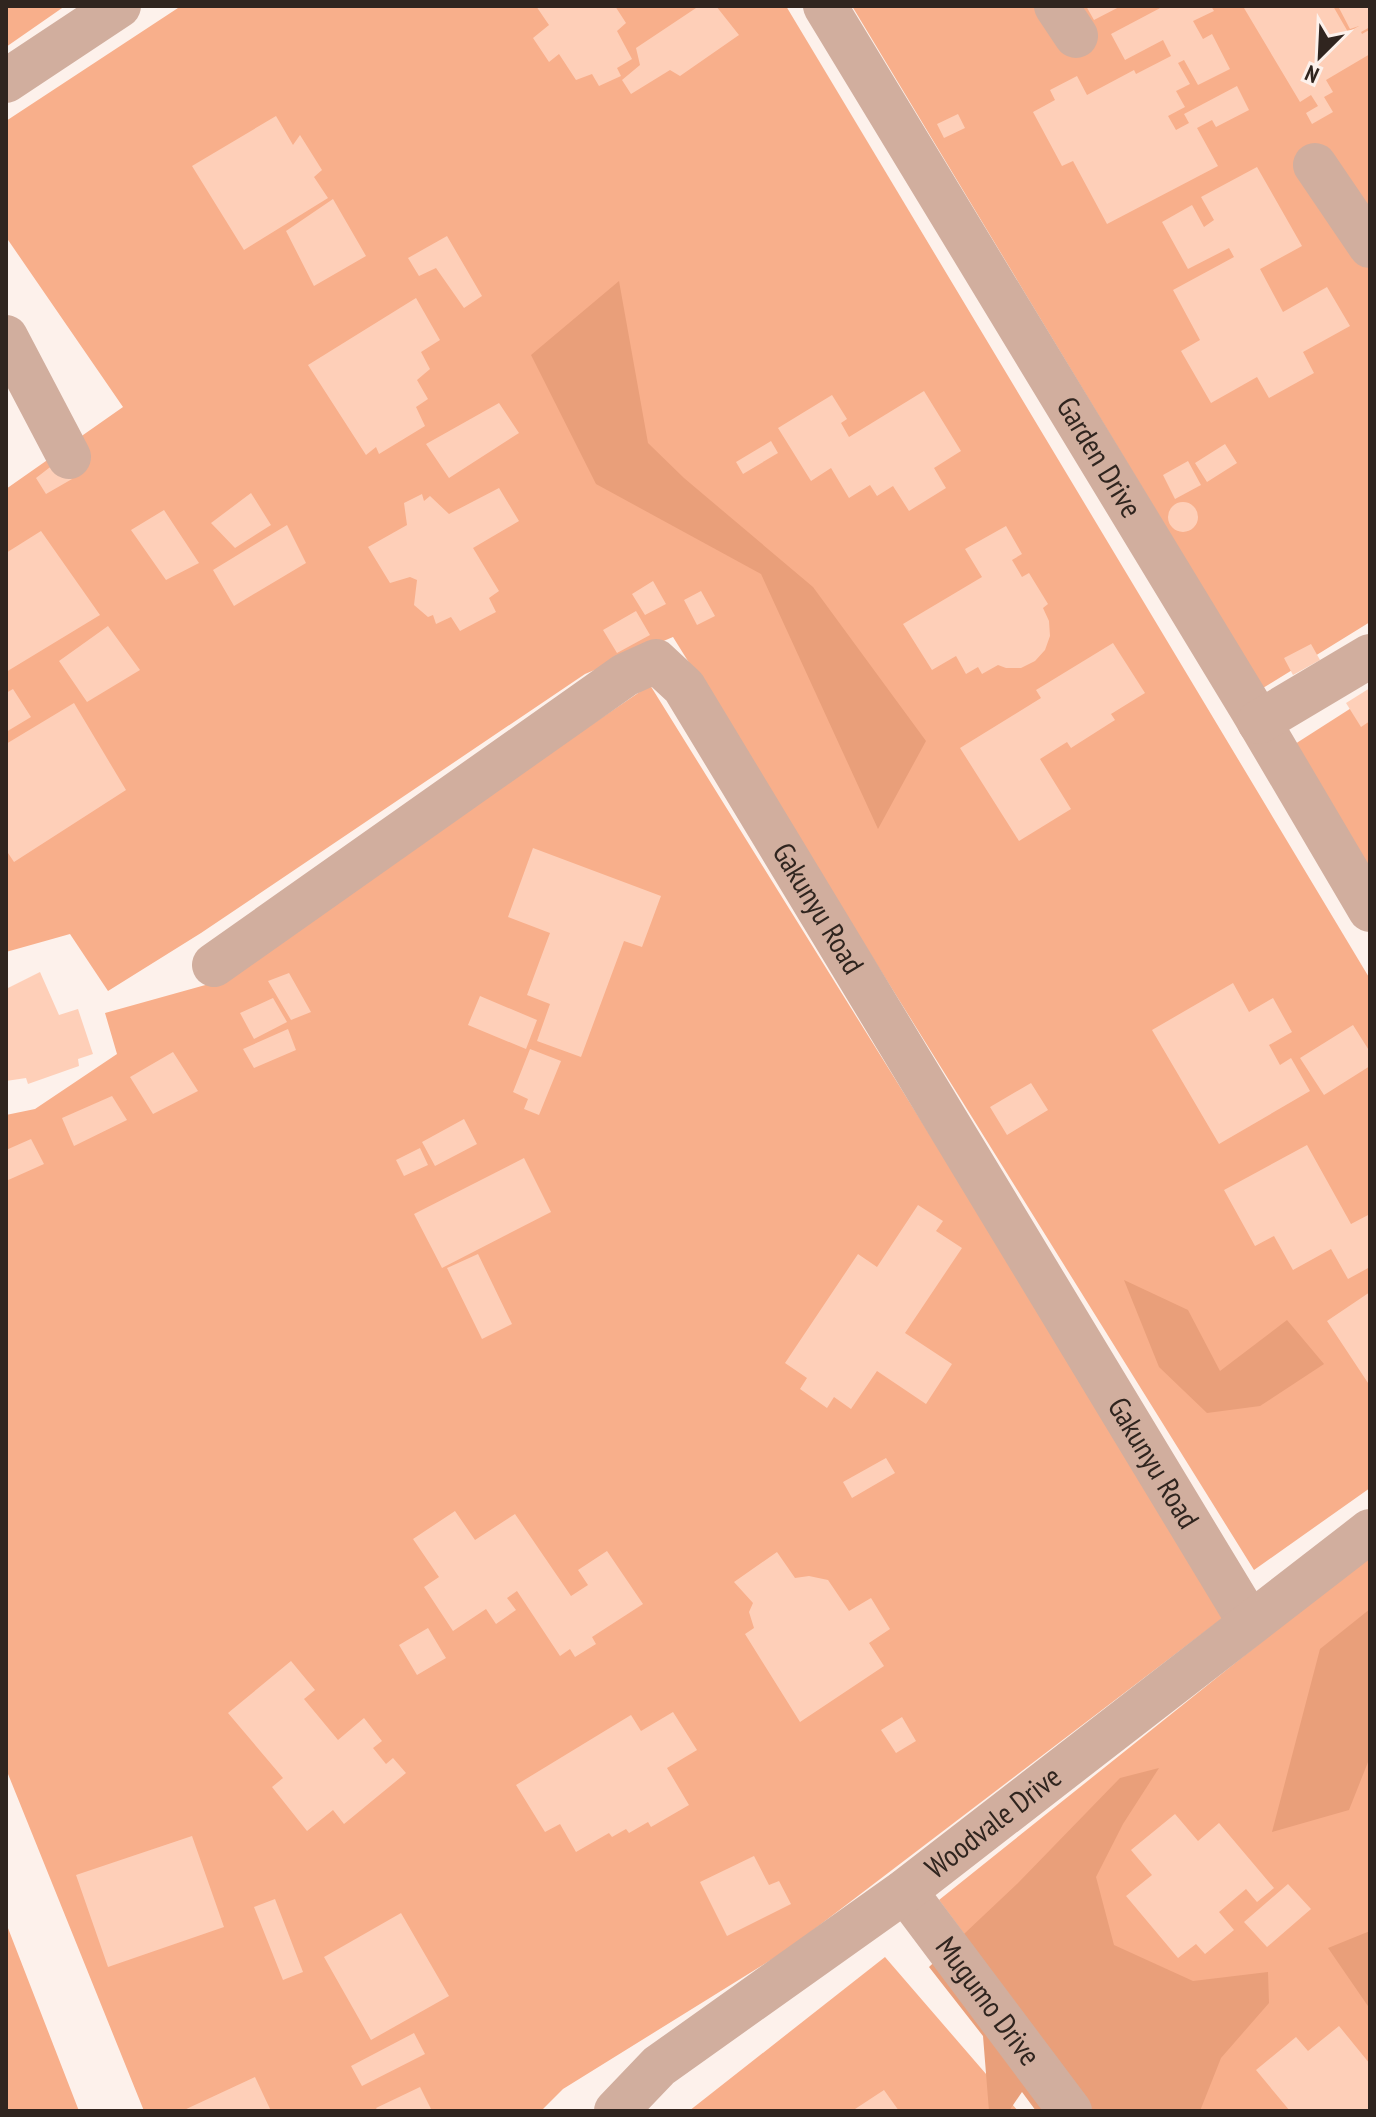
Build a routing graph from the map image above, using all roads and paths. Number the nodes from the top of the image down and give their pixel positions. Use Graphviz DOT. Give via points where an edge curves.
graph roads {
  1 [pos="119,6"];
  2 [pos="825,6"];
  3 [pos="6,81"];
  4 [pos="1315,165"];
  5 [pos="1370,246"];
  6 [pos="6,337"];
  7 [pos="69,457"];
  8 [pos="1370,656"];
  9 [pos="1259,722"];
  10 [pos="1370,910"];
  11 [pos="214,965"];
  12 [pos="1370,1531"];
  13 [pos="1250,1623"];
  14 [pos="905,1891"];
  15 [pos="616,2111"];
  16 [pos="1070,2111"];
  1 -- 3 [label="street"];
  2 -- 9 [label="street, Garden Drive"];
  4 -- 5 [label="street"];
  6 -- 7 [label="street"];
  8 -- 9 [label="street"];
  9 -- 10 [label="street, Garden Drive"];
  11 -- 13 [label="street, Gakunyu Road" via="625,675 656,661 684,687"];
  12 -- 13 [label="street, Woodvale Drive"];
  13 -- 14 [label="street, Woodvale Drive"];
  14 -- 15 [label="street, Woodvale Drive" via="659,2066"];
  14 -- 16 [label="street, Mugumo Drive"];
}
